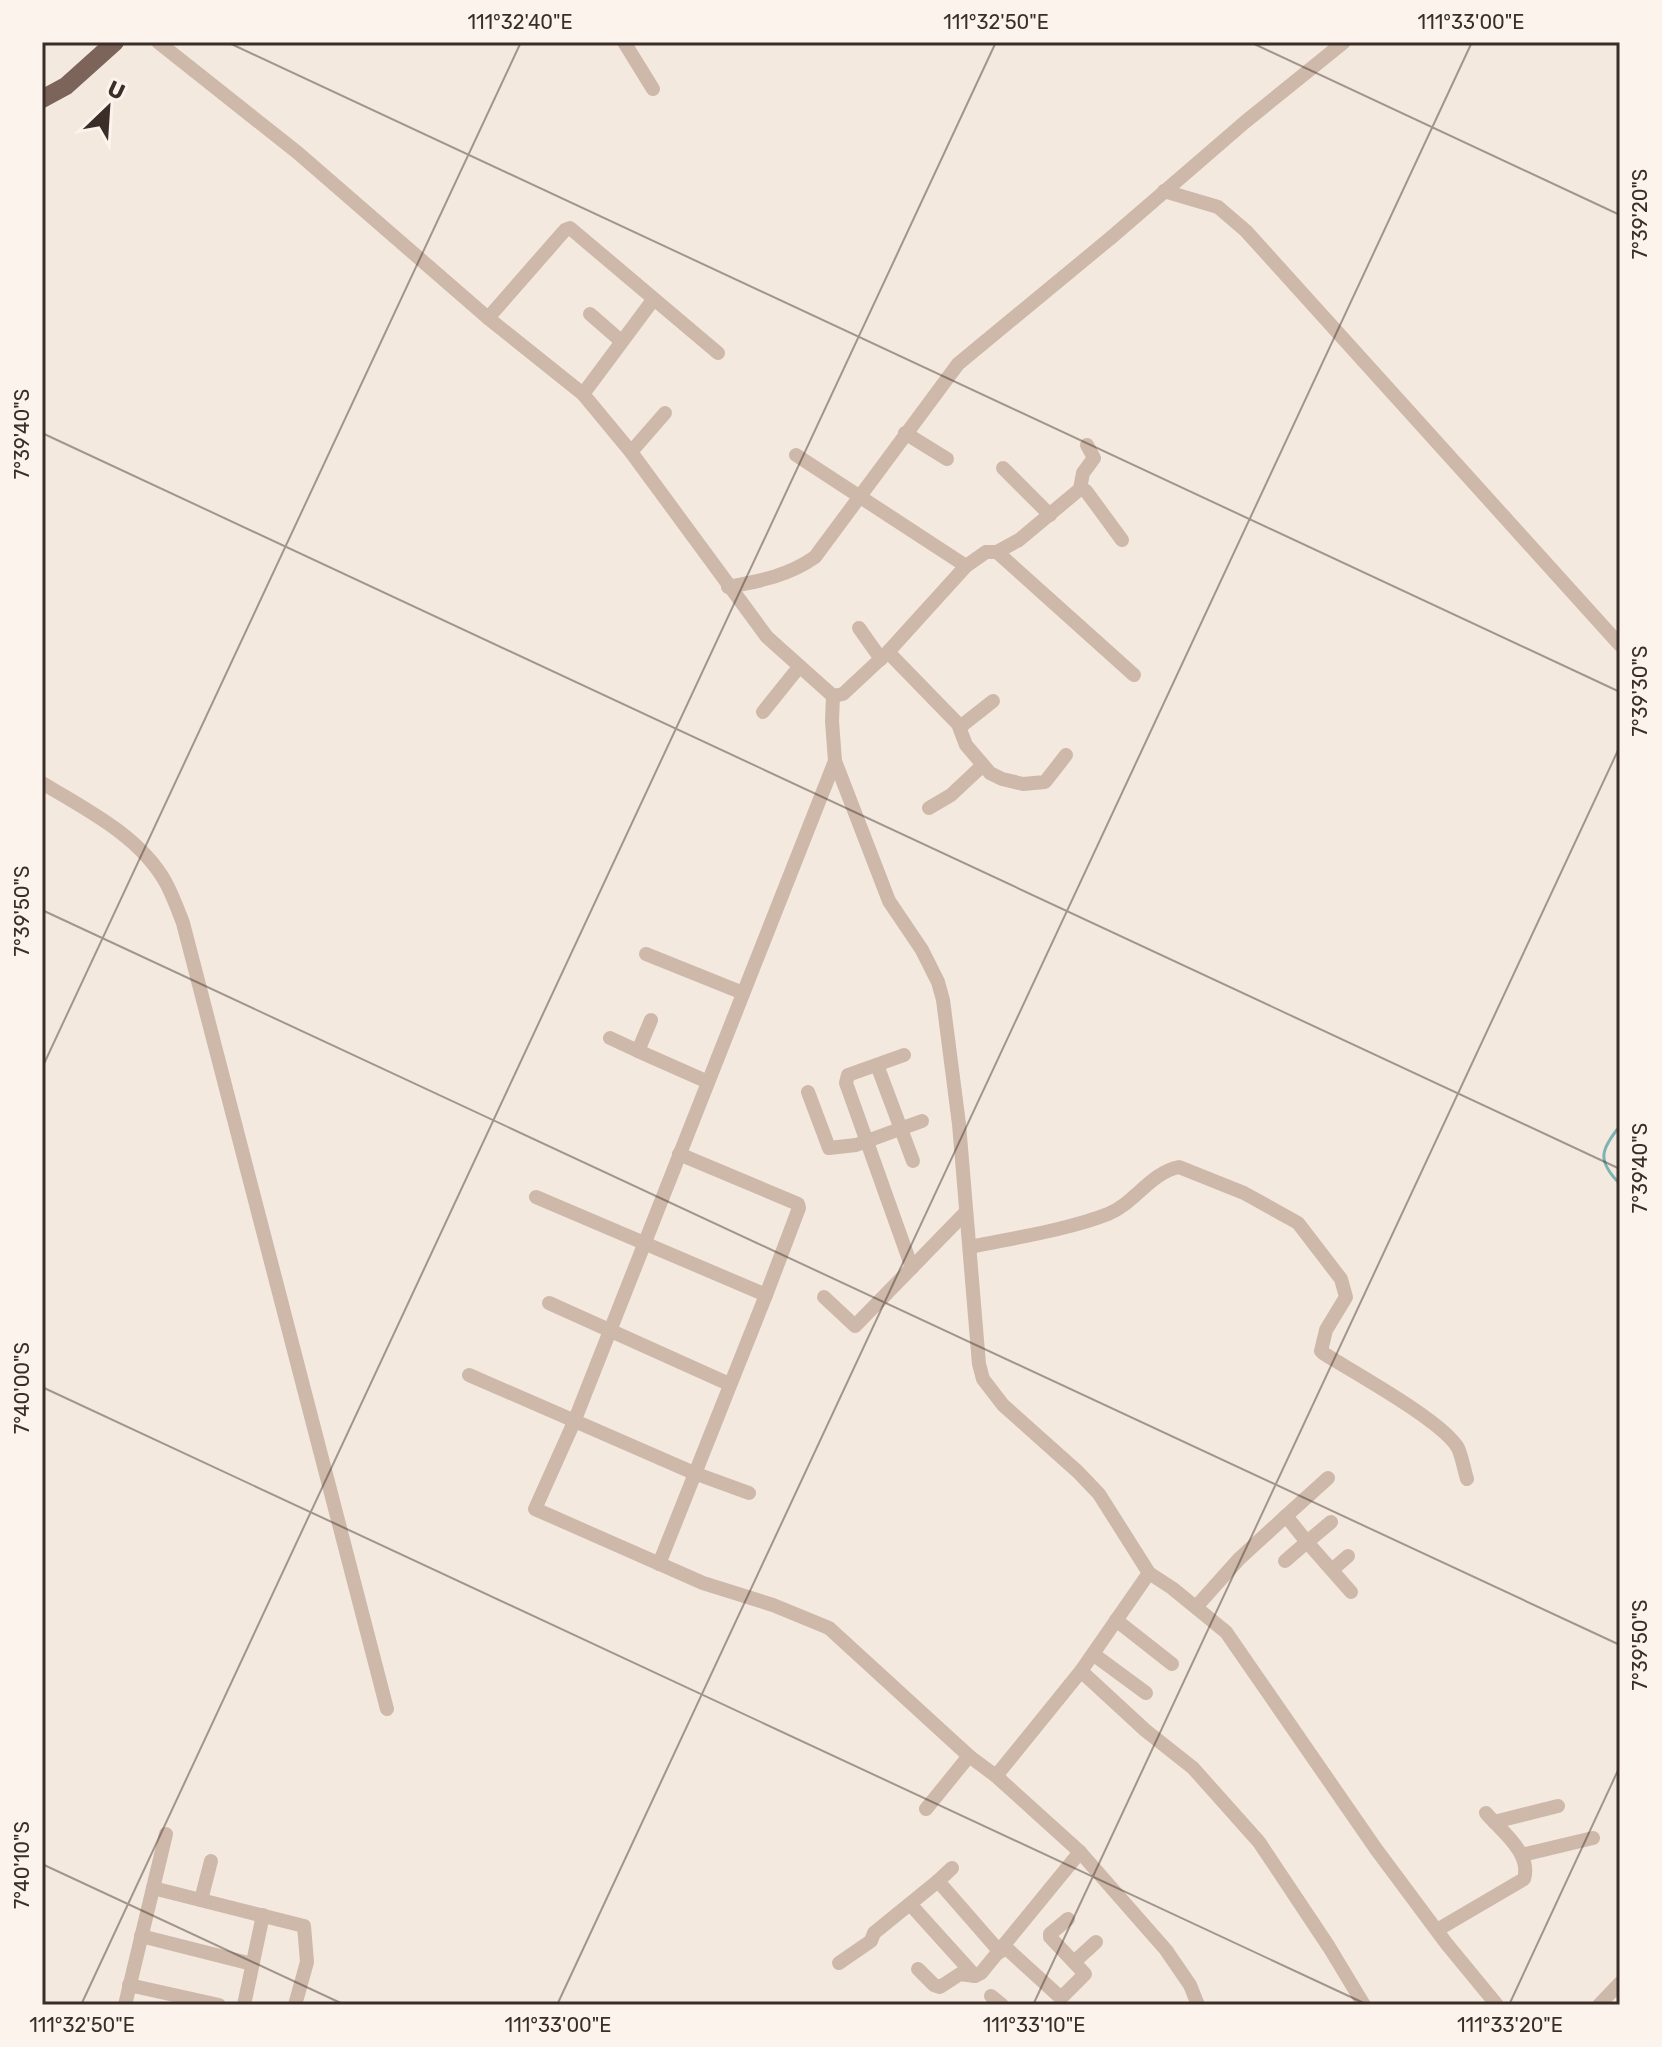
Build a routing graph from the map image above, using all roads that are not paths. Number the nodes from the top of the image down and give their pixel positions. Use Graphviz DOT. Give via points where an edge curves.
graph roads {
  1 [pos="115,42"];
  2 [pos="158,42"];
  3 [pos="624,42"];
  4 [pos="1344,42"];
  5 [pos="653,89"];
  6 [pos="42,99"];
  7 [pos="1164,191"];
  8 [pos="653,300"];
  9 [pos="590,314"];
  10 [pos="488,318"];
  11 [pos="621,341"];
  12 [pos="718,353"];
  13 [pos="583,394"];
  14 [pos="665,413"];
  15 [pos="905,433"];
  16 [pos="1087,445"];
  17 [pos="631,452"];
  18 [pos="796,455"];
  19 [pos="947,459"];
  20 [pos="1003,468"];
  21 [pos="1080,489"];
  22 [pos="859,496"];
  23 [pos="1050,515"];
  24 [pos="1122,540"];
  25 [pos="997,552"];
  26 [pos="966,566"];
  27 [pos="728,587"];
  28 [pos="859,628"];
  29 [pos="1620,645"];
  30 [pos="884,656"];
  31 [pos="799,667"];
  32 [pos="1134,675"];
  33 [pos="833,696"];
  34 [pos="993,701"];
  35 [pos="763,712"];
  36 [pos="960,727"];
  37 [pos="1066,755"];
  38 [pos="835,761"];
  39 [pos="982,766"];
  40 [pos="42,783"];
  41 [pos="929,808"];
  42 [pos="646,954"];
  43 [pos="743,993"];
  44 [pos="651,1020"];
  45 [pos="610,1038"];
  46 [pos="638,1051"];
  47 [pos="904,1055"];
  48 [pos="877,1065"];
  49 [pos="708,1082"];
  50 [pos="808,1092"];
  51 [pos="922,1121"];
  52 [pos="901,1129"];
  53 [pos="867,1142"];
  54 [pos="679,1154"];
  55 [pos="913,1161"];
  56 [pos="536,1197"];
  57 [pos="966,1212"];
  58 [pos="643,1242"];
  59 [pos="970,1247"];
  60 [pos="912,1268"];
  61 [pos="766,1295"];
  62 [pos="824,1297"];
  63 [pos="549,1303"];
  64 [pos="608,1332"];
  65 [pos="469,1375"];
  66 [pos="729,1384"];
  67 [pos="574,1422"];
  68 [pos="694,1473"];
  69 [pos="1328,1478"];
  70 [pos="1467,1479"];
  71 [pos="749,1493"];
  72 [pos="1286,1516"];
  73 [pos="1331,1522"];
  74 [pos="1307,1542"];
  75 [pos="1348,1556"];
  76 [pos="1285,1561"];
  77 [pos="659,1564"];
  78 [pos="1332,1570"];
  79 [pos="1149,1573"];
  80 [pos="1351,1592"];
  81 [pos="1196,1607"];
  82 [pos="1116,1620"];
  83 [pos="1093,1654"];
  84 [pos="1172,1664"];
  85 [pos="1081,1671"];
  86 [pos="1146,1693"];
  87 [pos="387,1709"];
  88 [pos="969,1756"];
  89 [pos="996,1776"];
  90 [pos="1558,1806"];
  91 [pos="926,1809"];
  92 [pos="166,1834"];
  93 [pos="1593,1838"];
  94 [pos="1080,1852"];
  95 [pos="1522,1855"];
  96 [pos="211,1861"];
  97 [pos="952,1868"];
  98 [pos="938,1881"];
  99 [pos="153,1888"];
  100 [pos="201,1900"];
  101 [pos="910,1904"];
  102 [pos="263,1915"];
  103 [pos="1068,1919"];
  104 [pos="1437,1930"];
  105 [pos="141,1936"];
  106 [pos="1096,1942"];
  107 [pos="1002,1949"];
  108 [pos="1074,1962"];
  109 [pos="839,1963"];
  110 [pos="252,1964"];
  111 [pos="918,1969"];
  112 [pos="975,1976"];
  113 [pos="1620,1983"];
  114 [pos="129,1985"];
  115 [pos="1057,2002"];
  116 [pos="125,2005"];
  117 [pos="219,2005"];
  118 [pos="244,2005"];
  119 [pos="295,2005"];
  120 [pos="1198,2005"];
  121 [pos="1364,2005"];
  122 [pos="1497,2005"];
  123 [pos="1599,2005"];
  1 -- 6 [label="main road" via="66,86"];
  2 -- 10 [label="street" via="298,153"];
  3 -- 5 [label="street"];
  4 -- 7 [label="street"];
  7 -- 15 [label="street" via="958,364"];
  7 -- 29 [label="street" via="1218,207 1246,231"];
  8 -- 10 [label="street" via="570,228"];
  8 -- 11 [label="street"];
  8 -- 12 [label="street"];
  9 -- 11 [label="street"];
  10 -- 13 [label="street"];
  11 -- 13 [label="street"];
  13 -- 17 [label="street"];
  14 -- 17 [label="street"];
  15 -- 19 [label="street"];
  15 -- 22 [label="street"];
  16 -- 21 [label="street" via="1094,458"];
  17 -- 27 [label="street"];
  18 -- 22 [label="street"];
  20 -- 23 [label="street"];
  21 -- 23 [label="street"];
  21 -- 24 [label="street"];
  22 -- 26 [label="street"];
  22 -- 27 [label="street" via="805,564 769,580"];
  23 -- 25 [label="street"];
  25 -- 26 [label="street" via="986,552"];
  25 -- 32 [label="street"];
  26 -- 30 [label="street"];
  27 -- 31 [label="street" via="767,637"];
  28 -- 30 [label="street"];
  30 -- 33 [label="street" via="843,694"];
  30 -- 36 [label="street"];
  31 -- 33 [label="street"];
  31 -- 35 [label="street"];
  33 -- 38 [label="street"];
  34 -- 36 [label="street"];
  36 -- 39 [label="street"];
  37 -- 39 [label="street" via="1042,783 1002,779"];
  38 -- 43 [label="street"];
  38 -- 57 [label="street" via="889,901 922,950 940,991 954,1073"];
  39 -- 41 [label="street"];
  40 -- 87 [label="street" via="136,846 166,883 183,923"];
  42 -- 43 [label="street"];
  43 -- 49 [label="street"];
  44 -- 46 [label="street"];
  45 -- 46 [label="street"];
  46 -- 49 [label="street"];
  47 -- 48 [label="street"];
  48 -- 52 [label="street"];
  48 -- 53 [label="street" via="848,1075 846,1083"];
  49 -- 54 [label="street"];
  50 -- 53 [label="street" via="826,1146"];
  51 -- 52 [label="street"];
  52 -- 53 [label="street"];
  52 -- 55 [label="street"];
  53 -- 60 [label="street"];
  54 -- 58 [label="street"];
  54 -- 61 [label="street" via="798,1204"];
  56 -- 58 [label="street"];
  57 -- 59 [label="street"];
  57 -- 60 [label="street"];
  58 -- 61 [label="street"];
  58 -- 64 [label="street"];
  59 -- 70 [label="street" via="1111,1213 1162,1172 1179,1167 1244,1193 1298,1223 1346,1289 1321,1351 1451,1439"];
  59 -- 79 [label="street" via="983,1379 1003,1405 1099,1494"];
  60 -- 62 [label="street" via="860,1332"];
  61 -- 66 [label="street"];
  63 -- 64 [label="street"];
  64 -- 66 [label="street"];
  64 -- 67 [label="street"];
  65 -- 67 [label="street"];
  66 -- 68 [label="street"];
  67 -- 68 [label="street"];
  67 -- 77 [label="street" via="535,1509"];
  68 -- 71 [label="street"];
  68 -- 77 [label="street"];
  69 -- 72 [label="street"];
  72 -- 74 [label="street"];
  72 -- 81 [label="street"];
  73 -- 74 [label="street"];
  74 -- 76 [label="street"];
  74 -- 78 [label="street"];
  75 -- 78 [label="street"];
  77 -- 88 [label="street" via="829,1628"];
  78 -- 80 [label="street"];
  79 -- 81 [label="street"];
  79 -- 82 [label="street"];
  81 -- 104 [label="street" via="1246,1658"];
  82 -- 83 [label="street"];
  82 -- 84 [label="street"];
  83 -- 85 [label="street"];
  83 -- 86 [label="street"];
  85 -- 89 [label="street"];
  85 -- 121 [label="street" via="1193,1768 1259,1842"];
  88 -- 89 [label="street"];
  88 -- 91 [label="street"];
  89 -- 94 [label="street"];
  90 -- 95 [label="street" via="1490,1817"];
  92 -- 99 [label="street"];
  93 -- 95 [label="street"];
  94 -- 107 [label="street"];
  94 -- 120 [label="street" via="1166,1950"];
  95 -- 104 [label="street" via="1524,1879"];
  96 -- 100 [label="street"];
  97 -- 98 [label="street"];
  98 -- 101 [label="street"];
  98 -- 107 [label="street"];
  99 -- 100 [label="street"];
  99 -- 105 [label="street"];
  100 -- 102 [label="street"];
  101 -- 109 [label="street"];
  101 -- 112 [label="street"];
  102 -- 110 [label="street"];
  102 -- 119 [label="street" via="305,1927 307,1962"];
  103 -- 108 [label="street" via="1050,1937"];
  104 -- 122 [label="street"];
  105 -- 110 [label="street"];
  105 -- 114 [label="street"];
  106 -- 108 [label="street"];
  107 -- 112 [label="street"];
  107 -- 115 [label="street"];
  108 -- 115 [label="street" via="1085,1974"];
  110 -- 118 [label="street"];
  111 -- 112 [label="street" via="940,1987 960,1974"];
  113 -- 123 [label="street"];
  114 -- 116 [label="street"];
  114 -- 117 [label="street"];
}
